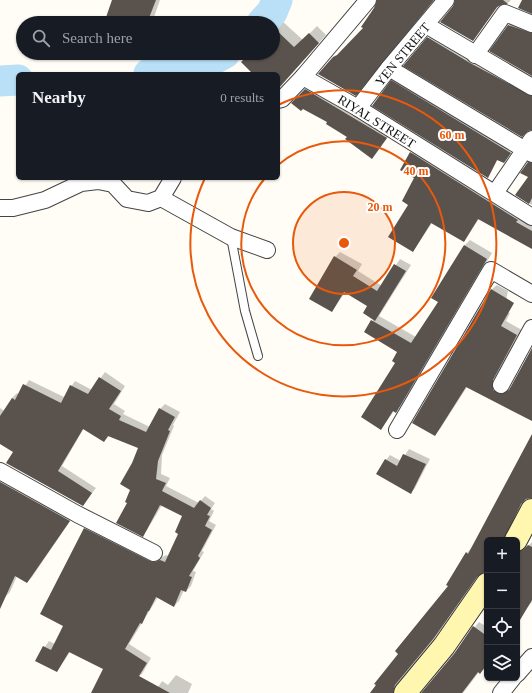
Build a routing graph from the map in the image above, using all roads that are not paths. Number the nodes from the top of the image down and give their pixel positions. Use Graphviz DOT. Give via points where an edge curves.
graph roads {
  1 [pos="368,0"];
  2 [pos="446,0"];
  3 [pos="532,24"];
  4 [pos="426,25"];
  5 [pos="475,55"];
  6 [pos="389,68"];
  7 [pos="303,77"];
  8 [pos="532,87"];
  9 [pos="280,100"];
  10 [pos="358,108"];
  11 [pos="529,148"];
  12 [pos="172,180"];
  13 [pos="496,193"];
  14 [pos="161,198"];
  15 [pos="0,208"];
  16 [pos="532,217"];
  17 [pos="231,237"];
  18 [pos="267,250"];
  19 [pos="532,294"];
  20 [pos="532,328"];
  21 [pos="258,356"];
  22 [pos="501,385"];
  23 [pos="397,430"];
  24 [pos="0,472"];
  25 [pos="532,510"];
  26 [pos="518,537"];
  27 [pos="154,553"];
  28 [pos="484,588"];
  29 [pos="532,658"];
  30 [pos="520,671"];
  31 [pos="511,681"];
  32 [pos="405,693"];
  33 [pos="501,693"];
  1 -- 7 [label="street"];
  2 -- 4 [label="street, YEN STREET"];
  3 -- 5 [label="street" via="504,13"];
  4 -- 5 [label="street"];
  4 -- 6 [label="street, YEN STREET"];
  5 -- 8 [label="street"];
  6 -- 10 [label="street, YEN STREET"];
  6 -- 11 [label="street"];
  7 -- 9 [label="street"];
  7 -- 10 [label="street, RIYAL STREET"];
  10 -- 13 [label="street, RIYAL STREET"];
  11 -- 13 [label="street"];
  12 -- 14 [label="street"];
  13 -- 16 [label="street, RIYAL STREET"];
  14 -- 15 [label="street" via="148,203 127,199 113,184 98,181 82,184 45,200 13,208"];
  14 -- 17 [label="street"];
  17 -- 18 [label="street"];
  17 -- 21 [label="lane" via="245,311"];
  19 -- 23 [label="street" via="490,270"];
  20 -- 22 [label="street"];
  24 -- 27 [label="street"];
  25 -- 26 [label="street"];
  28 -- 32 [label="street" via="444,646"];
  29 -- 30 [label="street"];
  31 -- 33 [label="street"];
}
